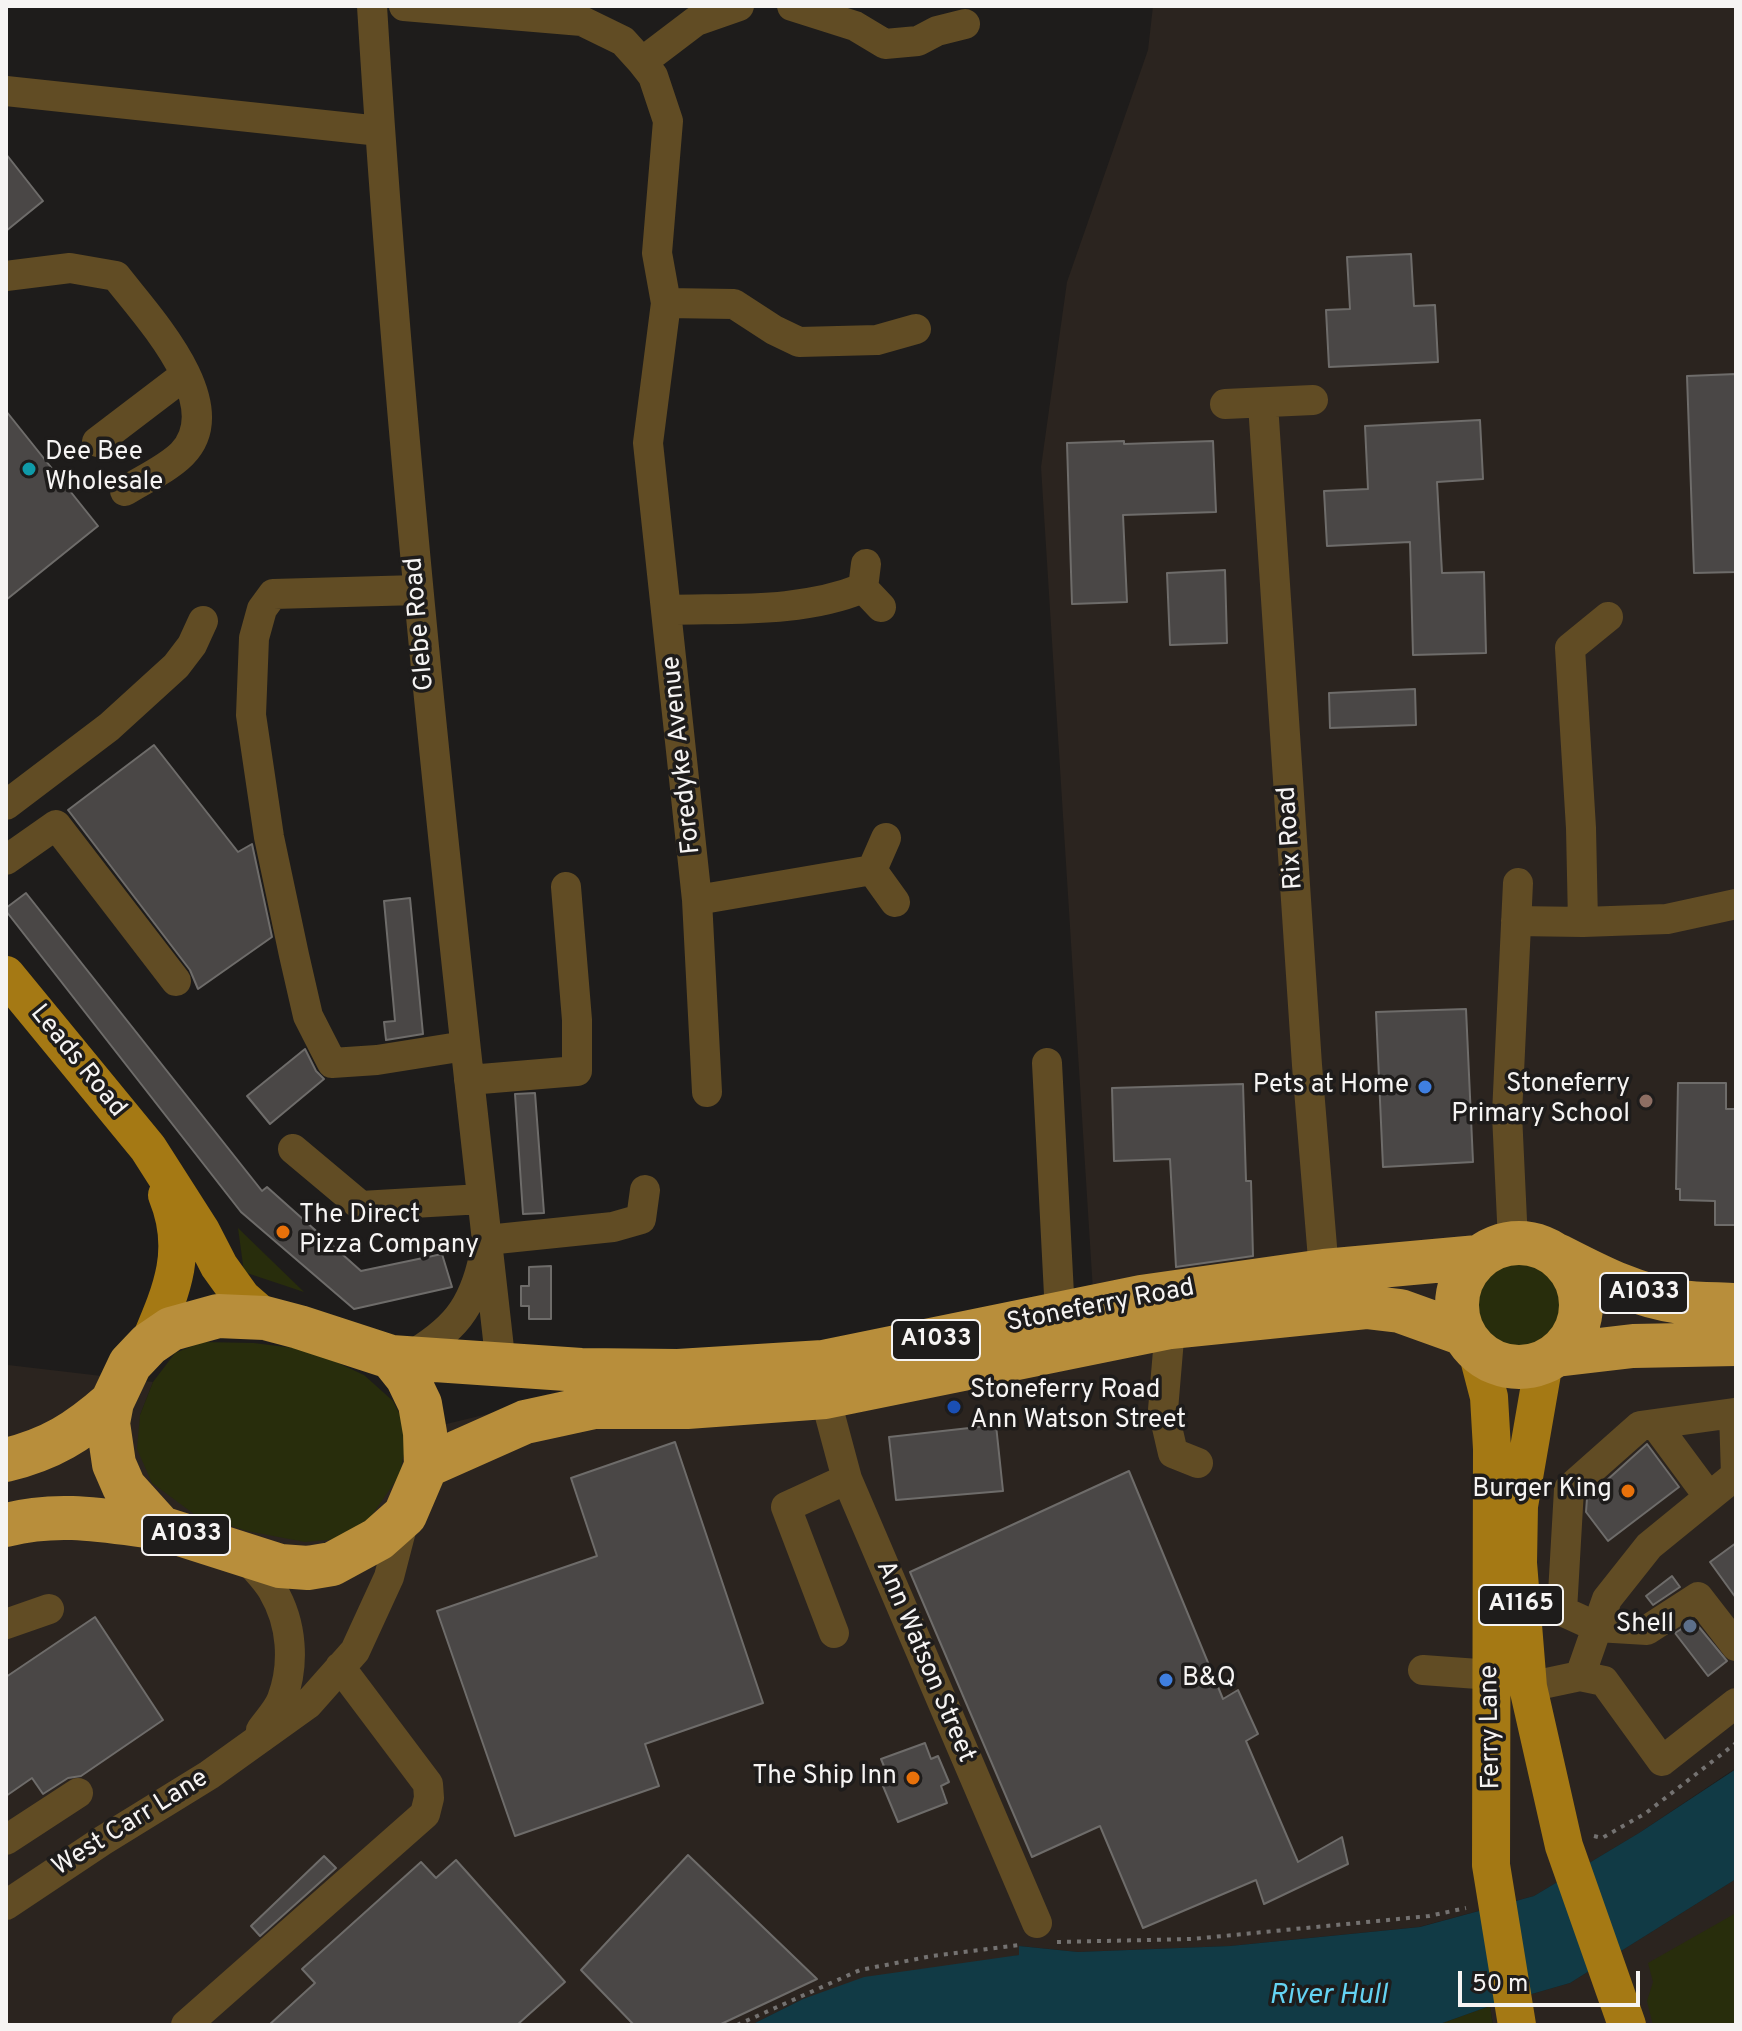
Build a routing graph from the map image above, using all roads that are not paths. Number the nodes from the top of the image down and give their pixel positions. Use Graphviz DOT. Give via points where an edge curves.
graph roads {
  1 [pos="372,6"];
  2 [pos="404,6"];
  3 [pos="739,6"];
  4 [pos="792,6"];
  5 [pos="965,24"];
  6 [pos="642,62"];
  7 [pos="6,91"];
  8 [pos="380,131"];
  9 [pos="6,276"];
  10 [pos="666,303"];
  11 [pos="916,329"];
  12 [pos="185,375"];
  13 [pos="1313,400"];
  14 [pos="1225,404"];
  15 [pos="1263,404"];
  16 [pos="97,442"];
  17 [pos="125,491"];
  18 [pos="870,586"];
  19 [pos="418,590"];
  20 [pos="668,610"];
  21 [pos="1608,617"];
  22 [pos="203,621"];
  23 [pos="6,805"];
  24 [pos="886,838"];
  25 [pos="6,860"];
  26 [pos="872,870"];
  27 [pos="1518,883"];
  28 [pos="566,887"];
  29 [pos="697,900"];
  30 [pos="895,902"];
  31 [pos="1736,904"];
  32 [pos="1516,921"];
  33 [pos="1583,922"];
  34 [pos="6,975"];
  35 [pos="176,981"];
  36 [pos="465,1046"];
  37 [pos="1047,1063"];
  38 [pos="469,1080"];
  39 [pos="707,1092"];
  40 [pos="148,1148"];
  41 [pos="293,1149"];
  42 [pos="645,1190"];
  43 [pos="482,1199"];
  44 [pos="487,1240"];
  45 [pos="1496,1250"];
  46 [pos="1559,1256"];
  47 [pos="1324,1271"];
  48 [pos="1736,1305"];
  49 [pos="1060,1314"];
  50 [pos="265,1318"];
  51 [pos="1170,1327"];
  52 [pos="1470,1342"];
  53 [pos="149,1344"];
  54 [pos="1736,1344"];
  55 [pos="399,1357"];
  56 [pos="1550,1358"];
  57 [pos="501,1366"];
  58 [pos="825,1397"];
  59 [pos="112,1402"];
  60 [pos="1648,1425"];
  61 [pos="6,1460"];
  62 [pos="1198,1463"];
  63 [pos="426,1466"];
  64 [pos="847,1479"];
  65 [pos="1709,1497"];
  66 [pos="405,1515"];
  67 [pos="6,1525"];
  68 [pos="161,1528"];
  69 [pos="246,1557"];
  70 [pos="49,1609"];
  71 [pos="6,1624"];
  72 [pos="1597,1627"];
  73 [pos="834,1633"];
  74 [pos="1736,1646"];
  75 [pos="340,1667"];
  76 [pos="1423,1670"];
  77 [pos="1492,1675"];
  78 [pos="1580,1676"];
  79 [pos="1528,1687"];
  80 [pos="1736,1703"];
  81 [pos="253,1741"];
  82 [pos="78,1793"];
  83 [pos="6,1840"];
  84 [pos="11,1890"];
  85 [pos="1040,1936"];
  86 [pos="1625,2016"];
  87 [pos="186,2025"];
  88 [pos="1517,2025"];
  1 -- 8 [label="street, Glebe Road"];
  2 -- 6 [label="street, Foredyke Avenue" via="582,21 623,41"];
  3 -- 6 [label="street" via="696,21"];
  4 -- 5 [label="street" via="855,26 885,44 918,41"];
  6 -- 10 [label="street, Foredyke Avenue" via="653,76 668,121 657,253"];
  7 -- 8 [label="street"];
  8 -- 19 [label="street, Glebe Road"];
  9 -- 12 [label="street" via="70,268 116,276"];
  10 -- 11 [label="street" via="734,304 799,342 877,340"];
  10 -- 20 [label="street, Foredyke Avenue" via="648,443"];
  12 -- 16 [label="street"];
  12 -- 17 [label="street" via="198,404 193,436 182,454"];
  13 -- 15 [label="street"];
  14 -- 15 [label="street"];
  15 -- 47 [label="street, Rix Road"];
  18 -- 20 [label="street" via="837,599 789,606"];
  19 -- 36 [label="street, Glebe Road"];
  19 -- 36 [label="street" via="273,594 262,609 254,638 251,715 267,821 308,1016 332,1063"];
  20 -- 29 [label="street, Foredyke Avenue"];
  21 -- 33 [label="street" via="1570,648"];
  22 -- 23 [label="street" via="176,666 109,727"];
  24 -- 26 [label="street"];
  25 -- 35 [label="street" via="56,825"];
  26 -- 29 [label="street"];
  26 -- 30 [label="street"];
  27 -- 32 [label="street"];
  28 -- 38 [label="street" via="577,1071"];
  29 -- 39 [label="street, Foredyke Avenue"];
  31 -- 33 [label="street" via="1667,919"];
  32 -- 33 [label="street"];
  32 -- 45 [label="street"];
  34 -- 40 [label="main road, Leads Road"];
  36 -- 38 [label="street, Glebe Road"];
  37 -- 49 [label="street"];
  38 -- 43 [label="street, Glebe Road"];
  40 -- 50 [label="main road, Leads Road" via="219,1266"];
  40 -- 53 [label="main road, Leads Road" via="175,1216 178,1260"];
  41 -- 43 [label="street" via="361,1206"];
  42 -- 44 [label="street" via="641,1219 582,1232"];
  43 -- 44 [label="street, Glebe Road"];
  44 -- 55 [label="street, Glebe Road" via="478,1285 464,1312 431,1343"];
  44 -- 57 [label="street, Glebe Road"];
  45 -- 46 [label="highway" via="1529,1243"];
  45 -- 47 [label="highway, Stoneferry Road / A1033"];
  45 -- 52 [label="highway" via="1465,1273 1458,1293 1457,1314"];
  46 -- 48 [label="highway, A1033" via="1635,1291 1680,1302"];
  46 -- 56 [label="highway" via="1572,1270 1581,1306 1574,1333"];
  47 -- 49 [label="highway, Stoneferry Road / A1033"];
  49 -- 57 [label="highway, Stoneferry Road / A1033" via="823,1362 678,1371"];
  50 -- 53 [label="highway, A1033" via="193,1321"];
  50 -- 55 [label="highway, A1033"];
  51 -- 52 [label="highway, Stoneferry Road / A1033" via="1366,1307 1400,1311"];
  51 -- 58 [label="highway, Stoneferry Road / A1033"];
  51 -- 62 [label="street" via="1163,1410 1173,1453"];
  52 -- 56 [label="highway" via="1492,1361 1509,1366 1527,1367"];
  52 -- 77 [label="main road, Ferry Lane / A1165" via="1489,1397"];
  53 -- 59 [label="highway, A1033" via="130,1364"];
  54 -- 56 [label="highway, A1033" via="1646,1345"];
  55 -- 57 [label="highway, Stoneferry Road / A1033"];
  55 -- 63 [label="highway, A1033" via="420,1404"];
  56 -- 79 [label="main road, Ferry Lane / A1165" via="1519,1506"];
  58 -- 63 [label="highway, Stoneferry Road / A1033" via="687,1407 594,1407 525,1422"];
  58 -- 64 [label="street, Ann Watson Street"];
  59 -- 61 [label="highway, A1033" via="60,1442"];
  59 -- 68 [label="highway, A1033" via="108,1423 114,1464 124,1487"];
  60 -- 65 [label="street"];
  60 -- 65 [label="street" via="1734,1413 1736,1475"];
  60 -- 72 [label="street" via="1569,1489 1562,1611"];
  63 -- 66 [label="highway, A1033"];
  64 -- 73 [label="street" via="786,1507"];
  64 -- 85 [label="street, Ann Watson Street"];
  65 -- 72 [label="street" via="1649,1546 1607,1599"];
  66 -- 69 [label="highway, A1033" via="378,1539 332,1564 280,1566"];
  66 -- 75 [label="street, West Carr Lane" via="389,1577 355,1651"];
  67 -- 68 [label="highway, A1033" via="72,1516"];
  68 -- 69 [label="highway, A1033"];
  69 -- 81 [label="street, West Carr Lane" via="273,1590 291,1644 281,1702"];
  70 -- 71 [label="street"];
  72 -- 74 [label="street" via="1647,1630 1698,1597"];
  72 -- 78 [label="street"];
  75 -- 81 [label="street, West Carr Lane" via="308,1704"];
  75 -- 87 [label="street" via="428,1784 425,1814"];
  76 -- 77 [label="street"];
  77 -- 88 [label="main road, Ferry Lane / A1165" via="1491,1865"];
  78 -- 79 [label="street"];
  78 -- 80 [label="street" via="1604,1681 1662,1761"];
  79 -- 86 [label="main road, Ferry Lane / A1165"];
  81 -- 84 [label="street, West Carr Lane" via="209,1775"];
  82 -- 83 [label="street"];
}
